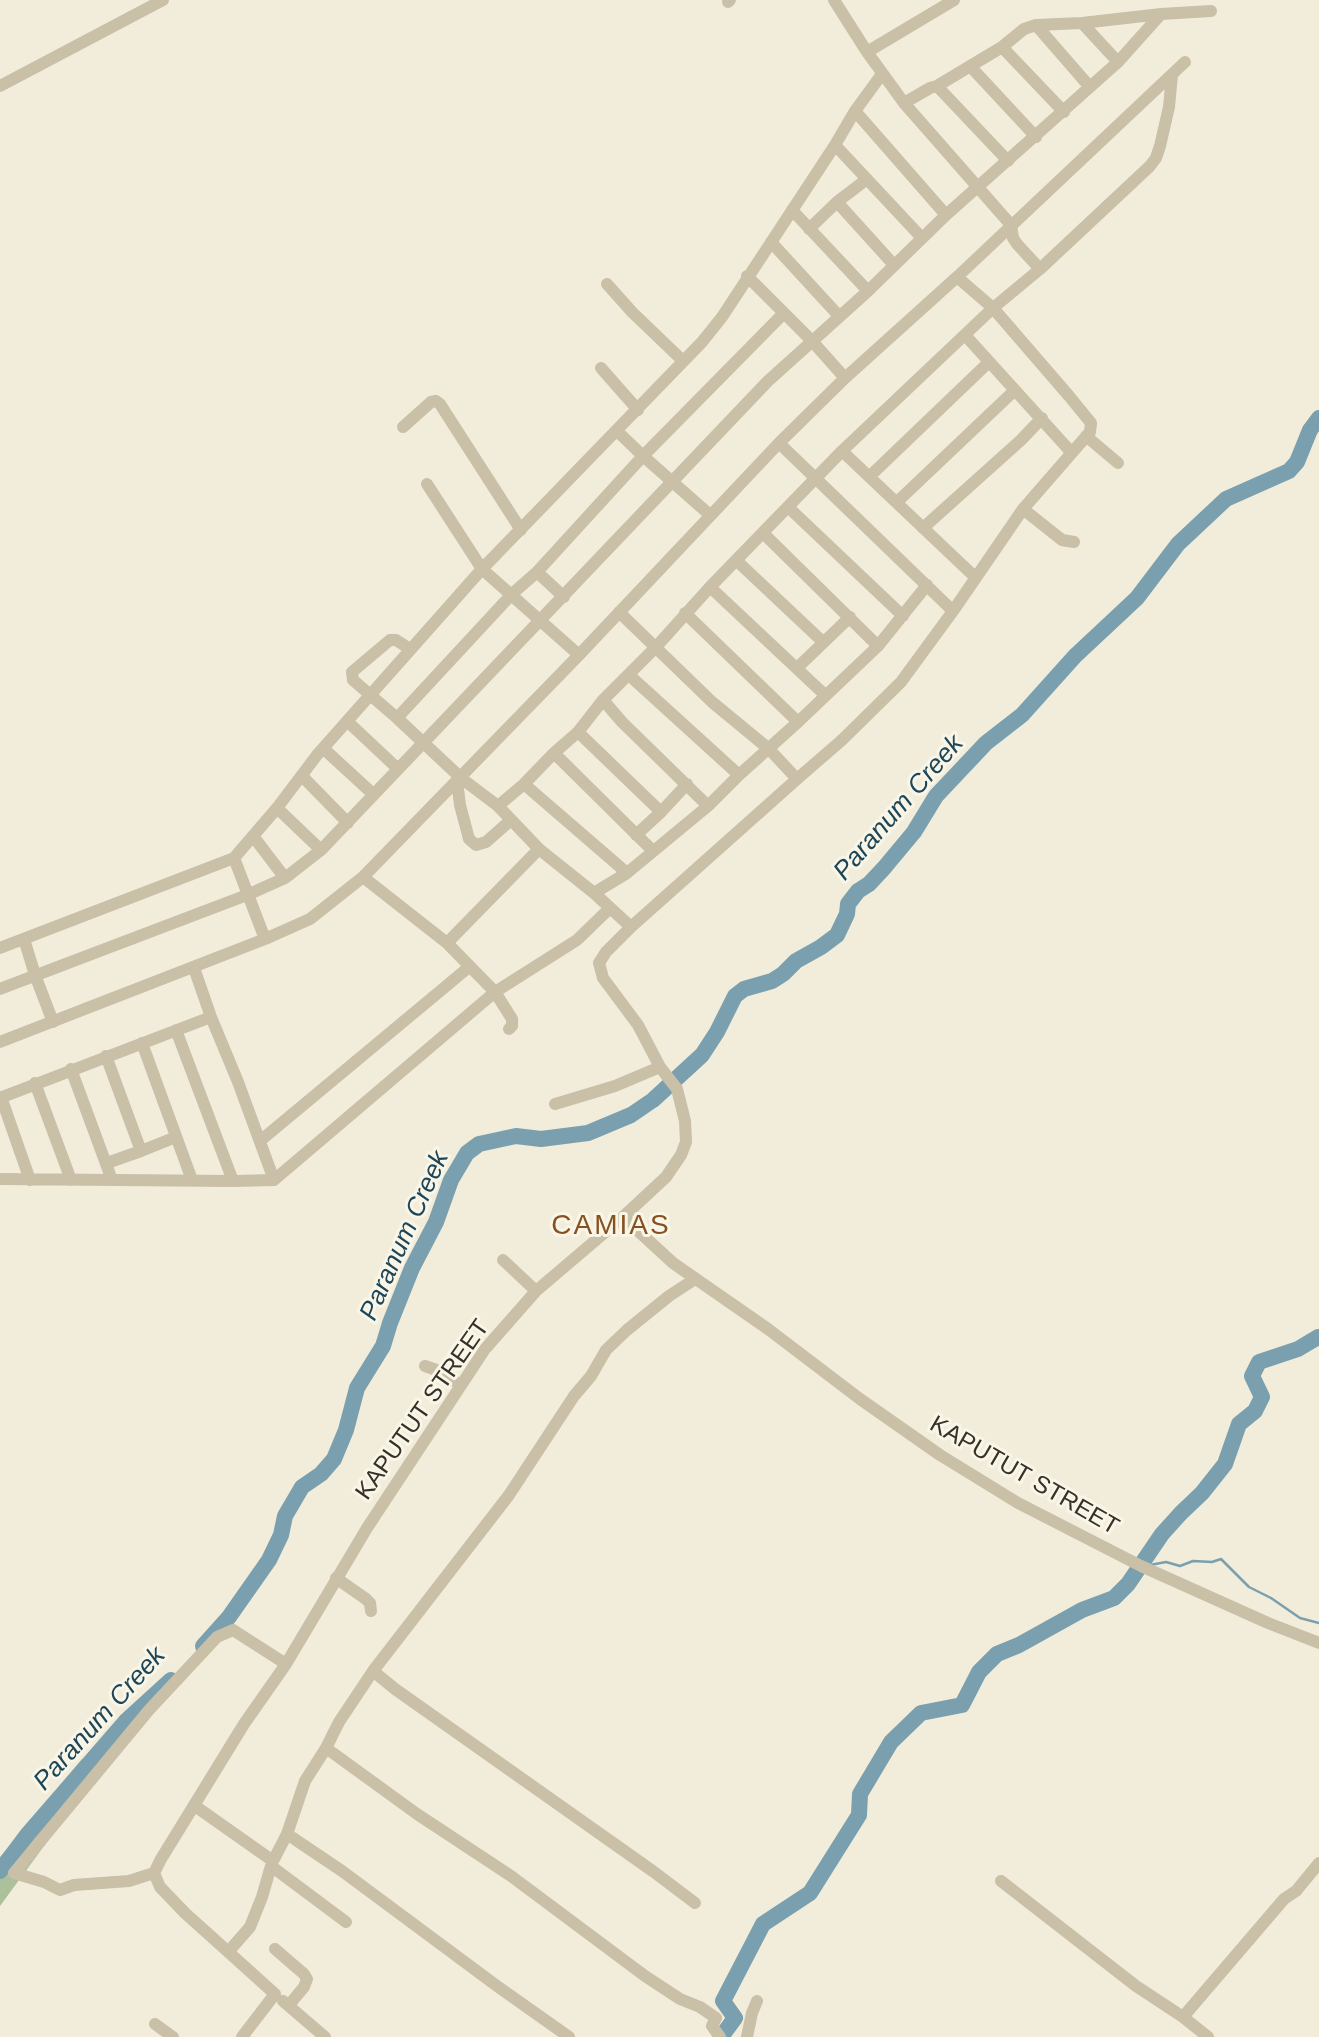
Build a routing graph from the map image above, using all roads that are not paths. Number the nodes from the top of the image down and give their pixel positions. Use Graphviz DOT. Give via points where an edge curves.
graph roads {
  1 [pos="163,0"];
  2 [pos="834,0"];
  3 [pos="954,0"];
  4 [pos="1211,11"];
  5 [pos="1161,13"];
  6 [pos="1083,23"];
  7 [pos="1036,25"];
  8 [pos="1002,47"];
  9 [pos="867,52"];
  10 [pos="1118,62"];
  11 [pos="1185,62"];
  12 [pos="970,66"];
  13 [pos="882,74"];
  14 [pos="1172,75"];
  15 [pos="0,86"];
  16 [pos="937,86"];
  17 [pos="1089,86"];
  18 [pos="904,103"];
  19 [pos="855,111"];
  20 [pos="1064,111"];
  21 [pos="1036,136"];
  22 [pos="835,145"];
  23 [pos="1008,161"];
  24 [pos="867,179"];
  25 [pos="977,188"];
  26 [pos="837,202"];
  27 [pos="792,210"];
  28 [pos="946,215"];
  29 [pos="1011,225"];
  30 [pos="809,229"];
  31 [pos="922,238"];
  32 [pos="771,242"];
  33 [pos="894,265"];
  34 [pos="1040,269"];
  35 [pos="747,276"];
  36 [pos="957,276"];
  37 [pos="607,284"];
  38 [pos="867,291"];
  39 [pos="993,308"];
  40 [pos="784,313"];
  41 [pos="839,316"];
  42 [pos="965,335"];
  43 [pos="812,341"];
  44 [pos="682,360"];
  45 [pos="989,362"];
  46 [pos="601,368"];
  47 [pos="845,378"];
  48 [pos="1015,390"];
  49 [pos="638,410"];
  50 [pos="1042,418"];
  51 [pos="403,427"];
  52 [pos="617,431"];
  53 [pos="1086,436"];
  54 [pos="779,443"];
  55 [pos="842,451"];
  56 [pos="1071,452"];
  57 [pos="643,456"];
  58 [pos="1118,463"];
  59 [pos="870,476"];
  60 [pos="816,479"];
  61 [pos="673,481"];
  62 [pos="427,484"];
  63 [pos="897,502"];
  64 [pos="788,507"];
  65 [pos="1023,509"];
  66 [pos="710,515"];
  67 [pos="923,528"];
  68 [pos="521,530"];
  69 [pos="763,533"];
  70 [pos="1074,542"];
  71 [pos="737,561"];
  72 [pos="482,569"];
  73 [pos="537,572"];
  74 [pos="976,578"];
  75 [pos="927,585"];
  76 [pos="710,587"];
  77 [pos="512,594"];
  78 [pos="564,597"];
  79 [pos="953,611"];
  80 [pos="619,612"];
  81 [pos="685,613"];
  82 [pos="903,616"];
  83 [pos="850,617"];
  84 [pos="541,620"];
  85 [pos="823,642"];
  86 [pos="877,646"];
  87 [pos="656,647"];
  88 [pos="410,649"];
  89 [pos="579,655"];
  90 [pos="797,668"];
  91 [pos="629,675"];
  92 [pos="371,694"];
  93 [pos="825,695"];
  94 [pos="603,701"];
  95 [pos="397,718"];
  96 [pos="347,721"];
  97 [pos="798,722"];
  98 [pos="578,732"];
  99 [pos="423,744"];
  100 [pos="324,749"];
  101 [pos="769,749"];
  102 [pos="554,753"];
  103 [pos="397,768"];
  104 [pos="739,775"];
  105 [pos="302,776"];
  106 [pos="797,779"];
  107 [pos="459,780"];
  108 [pos="524,784"];
  109 [pos="687,784"];
  110 [pos="373,794"];
  111 [pos="498,806"];
  112 [pos="708,806"];
  113 [pos="277,808"];
  114 [pos="661,812"];
  115 [pos="511,820"];
  116 [pos="348,823"];
  117 [pos="636,835"];
  118 [pos="253,836"];
  119 [pos="539,849"];
  120 [pos="321,850"];
  121 [pos="653,851"];
  122 [pos="234,858"];
  123 [pos="627,873"];
  124 [pos="363,877"];
  125 [pos="285,878"];
  126 [pos="594,893"];
  127 [pos="247,895"];
  128 [pos="610,908"];
  129 [pos="631,927"];
  130 [pos="24,939"];
  131 [pos="265,939"];
  132 [pos="447,943"];
  133 [pos="0,948"];
  134 [pos="468,967"];
  135 [pos="194,968"];
  136 [pos="35,975"];
  137 [pos="0,989"];
  138 [pos="495,992"];
  139 [pos="211,1017"];
  140 [pos="53,1022"];
  141 [pos="176,1030"];
  142 [pos="509,1030"];
  143 [pos="0,1042"];
  144 [pos="142,1043"];
  145 [pos="106,1056"];
  146 [pos="71,1069"];
  147 [pos="663,1070"];
  148 [pos="35,1083"];
  149 [pos="0,1098"];
  150 [pos="555,1104"];
  151 [pos="176,1137"];
  152 [pos="260,1141"];
  153 [pos="141,1152"];
  154 [pos="107,1163"];
  155 [pos="0,1179"];
  156 [pos="30,1180"];
  157 [pos="71,1180"];
  158 [pos="112,1180"];
  159 [pos="192,1180"];
  160 [pos="274,1180"];
  161 [pos="233,1181"];
  162 [pos="623,1217"];
  163 [pos="503,1260"];
  164 [pos="695,1279"];
  165 [pos="537,1291"];
  166 [pos="425,1366"];
  167 [pos="460,1385"];
  168 [pos="337,1578"];
  169 [pos="371,1611"];
  170 [pos="1319,1643"];
  171 [pos="286,1664"];
  172 [pos="373,1671"];
  173 [pos="326,1748"];
  174 [pos="195,1806"];
  175 [pos="287,1834"];
  176 [pos="272,1863"];
  177 [pos="1319,1863"];
  178 [pos="154,1873"];
  179 [pos="1001,1881"];
  180 [pos="695,1902"];
  181 [pos="346,1922"];
  182 [pos="275,1949"];
  183 [pos="229,1951"];
  184 [pos="275,1994"];
  185 [pos="757,2001"];
  186 [pos="289,2005"];
  187 [pos="1183,2017"];
  188 [pos="155,2024"];
  189 [pos="173,2037"];
  190 [pos="242,2037"];
  191 [pos="325,2037"];
  192 [pos="569,2037"];
  193 [pos="719,2037"];
  194 [pos="747,2037"];
  195 [pos="1208,2037"];
  1 -- 15 [label="street"];
  2 -- 9 [label="street"];
  3 -- 9 [label="street"];
  4 -- 5 [label="street"];
  5 -- 6 [label="street"];
  5 -- 10 [label="street"];
  6 -- 7 [label="street"];
  6 -- 10 [label="street"];
  7 -- 8 [label="street"];
  7 -- 17 [label="street"];
  8 -- 12 [label="street"];
  8 -- 20 [label="street"];
  9 -- 13 [label="street"];
  10 -- 17 [label="street"];
  11 -- 14 [label="street"];
  12 -- 16 [label="street"];
  12 -- 21 [label="street"];
  13 -- 18 [label="street"];
  13 -- 19 [label="street"];
  14 -- 29 [label="street"];
  14 -- 34 [label="street" via="1156,159"];
  16 -- 18 [label="street"];
  16 -- 23 [label="street"];
  17 -- 20 [label="street"];
  18 -- 25 [label="street"];
  19 -- 22 [label="street"];
  19 -- 28 [label="street"];
  20 -- 21 [label="street"];
  21 -- 23 [label="street"];
  22 -- 24 [label="street"];
  22 -- 27 [label="street"];
  23 -- 25 [label="street"];
  24 -- 26 [label="street"];
  24 -- 31 [label="street"];
  25 -- 28 [label="street"];
  25 -- 29 [label="street"];
  26 -- 30 [label="street"];
  26 -- 33 [label="street"];
  27 -- 30 [label="street"];
  27 -- 32 [label="street"];
  28 -- 31 [label="street"];
  29 -- 34 [label="street" via="1013,238"];
  29 -- 36 [label="street"];
  30 -- 38 [label="street"];
  31 -- 33 [label="street"];
  32 -- 35 [label="street"];
  32 -- 41 [label="street"];
  33 -- 38 [label="street"];
  34 -- 39 [label="street"];
  35 -- 40 [label="street"];
  35 -- 44 [label="street" via="722,317"];
  36 -- 39 [label="street"];
  36 -- 47 [label="street"];
  37 -- 44 [label="street"];
  38 -- 41 [label="street"];
  39 -- 42 [label="street"];
  39 -- 53 [label="street" via="1091,423"];
  40 -- 43 [label="street"];
  40 -- 57 [label="street"];
  41 -- 43 [label="street"];
  42 -- 45 [label="street"];
  42 -- 55 [label="street"];
  43 -- 47 [label="street"];
  43 -- 61 [label="street"];
  44 -- 49 [label="street"];
  45 -- 48 [label="street"];
  45 -- 59 [label="street"];
  46 -- 49 [label="street"];
  47 -- 54 [label="street"];
  48 -- 50 [label="street"];
  48 -- 63 [label="street"];
  49 -- 52 [label="street"];
  50 -- 56 [label="street"];
  50 -- 67 [label="street"];
  51 -- 68 [label="street" via="431,402 440,404"];
  52 -- 57 [label="street"];
  52 -- 68 [label="street"];
  53 -- 56 [label="street"];
  53 -- 58 [label="street"];
  54 -- 60 [label="street"];
  54 -- 66 [label="street"];
  55 -- 59 [label="street"];
  55 -- 60 [label="street"];
  56 -- 65 [label="street"];
  57 -- 61 [label="street"];
  57 -- 73 [label="street"];
  59 -- 63 [label="street"];
  60 -- 64 [label="street"];
  60 -- 75 [label="street"];
  61 -- 66 [label="street"];
  61 -- 78 [label="street"];
  62 -- 72 [label="street"];
  63 -- 67 [label="street"];
  64 -- 69 [label="street"];
  64 -- 82 [label="street"];
  65 -- 70 [label="street" via="1062,540"];
  65 -- 74 [label="street"];
  66 -- 80 [label="street"];
  67 -- 74 [label="street"];
  68 -- 72 [label="street"];
  69 -- 71 [label="street"];
  69 -- 83 [label="street"];
  71 -- 76 [label="street"];
  71 -- 85 [label="street"];
  72 -- 77 [label="street"];
  72 -- 88 [label="street"];
  73 -- 77 [label="street"];
  73 -- 78 [label="street"];
  74 -- 79 [label="street"];
  75 -- 79 [label="street"];
  75 -- 82 [label="street"];
  76 -- 81 [label="street"];
  76 -- 90 [label="street"];
  77 -- 84 [label="street"];
  77 -- 95 [label="street"];
  78 -- 84 [label="street"];
  79 -- 106 [label="street" via="901,682"];
  80 -- 87 [label="street"];
  80 -- 89 [label="street"];
  81 -- 87 [label="street"];
  81 -- 97 [label="street"];
  82 -- 86 [label="street"];
  83 -- 85 [label="street"];
  83 -- 86 [label="street"];
  84 -- 89 [label="street"];
  84 -- 99 [label="street"];
  85 -- 90 [label="street"];
  86 -- 93 [label="street"];
  87 -- 91 [label="street"];
  87 -- 101 [label="street"];
  88 -- 92 [label="street"];
  88 -- 92 [label="street" via="390,640 352,672 353,680"];
  89 -- 107 [label="street"];
  90 -- 93 [label="street"];
  91 -- 94 [label="street"];
  91 -- 104 [label="street"];
  92 -- 95 [label="street"];
  92 -- 96 [label="street"];
  93 -- 97 [label="street"];
  94 -- 98 [label="street"];
  94 -- 109 [label="street"];
  95 -- 99 [label="street"];
  96 -- 100 [label="street"];
  96 -- 103 [label="street"];
  97 -- 101 [label="street"];
  98 -- 102 [label="street"];
  98 -- 114 [label="street"];
  99 -- 103 [label="street"];
  99 -- 107 [label="street"];
  100 -- 105 [label="street"];
  100 -- 110 [label="street"];
  101 -- 104 [label="street"];
  101 -- 106 [label="street"];
  102 -- 108 [label="street"];
  102 -- 117 [label="street"];
  103 -- 110 [label="street"];
  104 -- 112 [label="street"];
  105 -- 113 [label="street"];
  105 -- 116 [label="street"];
  106 -- 129 [label="street"];
  107 -- 111 [label="street"];
  107 -- 115 [label="street" via="460,805 469,839 476,845"];
  107 -- 124 [label="street"];
  108 -- 111 [label="street"];
  108 -- 123 [label="street"];
  109 -- 112 [label="street"];
  109 -- 114 [label="street"];
  110 -- 116 [label="street"];
  111 -- 115 [label="street"];
  112 -- 121 [label="street"];
  113 -- 118 [label="street"];
  113 -- 120 [label="street"];
  114 -- 117 [label="street"];
  115 -- 119 [label="street"];
  116 -- 120 [label="street"];
  117 -- 121 [label="street"];
  118 -- 122 [label="street"];
  118 -- 125 [label="street"];
  119 -- 126 [label="street"];
  119 -- 132 [label="street"];
  120 -- 125 [label="street"];
  121 -- 123 [label="street"];
  122 -- 127 [label="street"];
  122 -- 130 [label="street"];
  123 -- 126 [label="street"];
  124 -- 131 [label="street" via="310,919"];
  124 -- 132 [label="street"];
  125 -- 127 [label="street"];
  126 -- 128 [label="street"];
  127 -- 131 [label="street"];
  127 -- 136 [label="street"];
  128 -- 129 [label="street"];
  128 -- 138 [label="street" via="577,940"];
  129 -- 147 [label="street" via="599,963 603,978"];
  130 -- 133 [label="street"];
  130 -- 136 [label="street"];
  131 -- 135 [label="street"];
  132 -- 134 [label="street"];
  134 -- 138 [label="street"];
  134 -- 152 [label="street"];
  135 -- 139 [label="street"];
  135 -- 140 [label="street"];
  136 -- 137 [label="street"];
  136 -- 140 [label="street"];
  138 -- 142 [label="street" via="512,1019"];
  138 -- 160 [label="street"];
  139 -- 141 [label="street"];
  139 -- 152 [label="street"];
  140 -- 143 [label="street"];
  141 -- 144 [label="street"];
  141 -- 161 [label="street"];
  144 -- 145 [label="street"];
  144 -- 151 [label="street"];
  145 -- 146 [label="street"];
  145 -- 153 [label="street"];
  146 -- 148 [label="street"];
  146 -- 154 [label="street"];
  147 -- 150 [label="street"];
  147 -- 162 [label="street" via="677,1089 686,1142 666,1177"];
  148 -- 149 [label="street"];
  148 -- 157 [label="street"];
  149 -- 156 [label="street"];
  151 -- 153 [label="street"];
  151 -- 159 [label="street"];
  152 -- 160 [label="street"];
  153 -- 154 [label="street"];
  154 -- 158 [label="street"];
  155 -- 156 [label="street"];
  156 -- 157 [label="street"];
  157 -- 158 [label="street"];
  158 -- 159 [label="street"];
  159 -- 161 [label="street"];
  160 -- 161 [label="street"];
  162 -- 164 [label="street, KAPUTUT STREET"];
  162 -- 165 [label="street, KAPUTUT STREET"];
  163 -- 165 [label="street"];
  164 -- 170 [label="street, KAPUTUT STREET" via="860,1399 1018,1503 1149,1570"];
  164 -- 172 [label="street" via="626,1329 606,1350 509,1495"];
  165 -- 167 [label="street, KAPUTUT STREET"];
  166 -- 167 [label="street"];
  167 -- 168 [label="street, KAPUTUT STREET"];
  168 -- 169 [label="street" via="366,1599"];
  168 -- 171 [label="street, KAPUTUT STREET"];
  171 -- 174 [label="street, KAPUTUT STREET"];
  171 -- 178 [label="street" via="233,1630 217,1637 149,1710 14,1873 60,1890"];
  172 -- 173 [label="street"];
  172 -- 180 [label="street"];
  173 -- 175 [label="street" via="305,1781"];
  173 -- 193 [label="street" via="645,1976 716,2018 712,2026"];
  174 -- 176 [label="street"];
  174 -- 178 [label="street, KAPUTUT STREET"];
  175 -- 176 [label="street"];
  175 -- 192 [label="street"];
  176 -- 181 [label="street"];
  176 -- 183 [label="street" via="250,1927"];
  177 -- 187 [label="street"];
  178 -- 183 [label="street" via="160,1887"];
  179 -- 187 [label="street"];
  182 -- 186 [label="street" via="307,1979"];
  183 -- 184 [label="street"];
  184 -- 186 [label="street"];
  184 -- 190 [label="street"];
  185 -- 194 [label="street"];
  186 -- 191 [label="street"];
  187 -- 195 [label="street"];
  188 -- 189 [label="street"];
}
